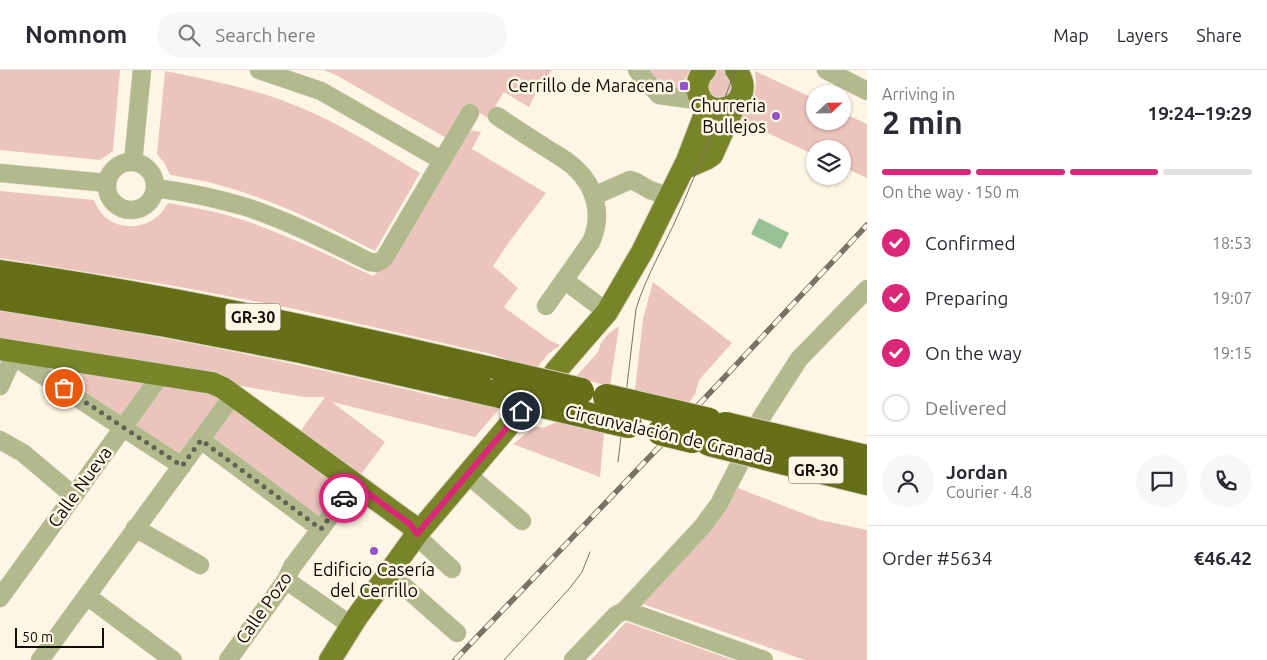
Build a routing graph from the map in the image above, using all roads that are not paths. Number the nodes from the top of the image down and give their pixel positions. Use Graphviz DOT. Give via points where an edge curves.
graph roads {
  1 [pos="142,70"];
  2 [pos="259,70"];
  3 [pos="636,70"];
  4 [pos="705,70"];
  5 [pos="826,70"];
  6 [pos="740,72"];
  7 [pos="867,92"];
  8 [pos="704,102"];
  9 [pos="735,104"];
  10 [pos="470,113"];
  11 [pos="497,116"];
  12 [pos="441,160"];
  13 [pos="133,162"];
  14 [pos="683,169"];
  15 [pos="0,173"];
  16 [pos="107,183"];
  17 [pos="155,188"];
  18 [pos="594,196"];
  19 [pos="670,197"];
  20 [pos="0,273"];
  21 [pos="564,280"];
  22 [pos="867,289"];
  23 [pos="0,297"];
  24 [pos="546,306"];
  25 [pos="607,312"];
  26 [pos="10,352"];
  27 [pos="555,372"];
  28 [pos="161,375"];
  29 [pos="496,383"];
  30 [pos="0,386"];
  31 [pos="234,394"];
  32 [pos="521,411"];
  33 [pos="123,427"];
  34 [pos="766,437"];
  35 [pos="0,440"];
  36 [pos="201,440"];
  37 [pos="867,458"];
  38 [pos="739,465"];
  39 [pos="182,466"];
  40 [pos="468,475"];
  41 [pos="867,482"];
  42 [pos="354,483"];
  43 [pos="74,496"];
  44 [pos="522,521"];
  45 [pos="135,528"];
  46 [pos="321,529"];
  47 [pos="417,534"];
  48 [pos="200,565"];
  49 [pos="452,569"];
  50 [pos="389,573"];
  51 [pos="286,580"];
  52 [pos="87,596"];
  53 [pos="0,598"];
  54 [pos="625,610"];
  55 [pos="352,626"];
  56 [pos="457,632"];
  57 [pos="40,660"];
  58 [pos="173,660"];
  59 [pos="228,660"];
  60 [pos="330,660"];
  61 [pos="573,660"];
  62 [pos="764,660"];
  1 -- 13 [label="street"];
  2 -- 12 [label="street" via="321,91"];
  3 -- 8 [label="street" via="659,95"];
  4 -- 8 [label="main road" via="698,85"];
  5 -- 7 [label="street"];
  6 -- 9 [label="main road" via="742,92"];
  8 -- 9 [label="main road" via="721,109"];
  8 -- 14 [label="main road"];
  9 -- 14 [label="main road" via="712,154"];
  10 -- 12 [label="street"];
  11 -- 18 [label="street" via="575,167"];
  12 -- 17 [label="street" via="384,258 378,263 246,207"];
  13 -- 16 [label="street" via="119,165"];
  13 -- 17 [label="street" via="147,167 155,180"];
  14 -- 19 [label="main road"];
  15 -- 16 [label="street"];
  16 -- 17 [label="street" via="111,198 129,210 150,202"];
  18 -- 19 [label="street" via="630,180"];
  18 -- 21 [label="street" via="595,232"];
  19 -- 25 [label="main road"];
  20 -- 29 [label="highway, Circunvalación de Granada / GR-30" via="168,300 305,328"];
  21 -- 24 [label="street"];
  21 -- 25 [label="street"];
  22 -- 34 [label="street" via="799,359 784,380"];
  23 -- 29 [label="highway, Circunvalación de Granada / GR-30"];
  25 -- 27 [label="main road"];
  26 -- 28 [label="main road"];
  26 -- 30 [label="street"];
  26 -- 33 [label="street"];
  28 -- 31 [label="main road" via="212,383"];
  28 -- 33 [label="street, Calle Nueva"];
  29 -- 34 [label="highway, Circunvalación de Granada / GR-30, bridge" via="709,432"];
  31 -- 36 [label="street"];
  31 -- 42 [label="main road"];
  32 -- 40 [label="main road"];
  33 -- 39 [label="street"];
  33 -- 43 [label="street, Calle Nueva"];
  34 -- 37 [label="highway, Circunvalación de Granada / GR-30"];
  34 -- 41 [label="highway, Circunvalación de Granada / GR-30"];
  35 -- 43 [label="street" via="23,453"];
  36 -- 39 [label="street"];
  36 -- 46 [label="street"];
  38 -- 54 [label="street" via="719,504 703,526"];
  39 -- 45 [label="street"];
  40 -- 44 [label="street"];
  40 -- 47 [label="main road"];
  42 -- 46 [label="street, Calle Pozo"];
  42 -- 47 [label="main road" via="410,524"];
  43 -- 53 [label="street, Calle Nueva"];
  45 -- 48 [label="street"];
  45 -- 52 [label="street"];
  46 -- 51 [label="street, Calle Pozo"];
  47 -- 49 [label="street"];
  47 -- 50 [label="main road"];
  50 -- 55 [label="main road"];
  50 -- 56 [label="street"];
  51 -- 55 [label="street"];
  51 -- 59 [label="street, Calle Pozo"];
  52 -- 57 [label="street"];
  52 -- 58 [label="street"];
  54 -- 61 [label="street" via="616,614"];
  54 -- 62 [label="street"];
  55 -- 60 [label="main road"];
}
